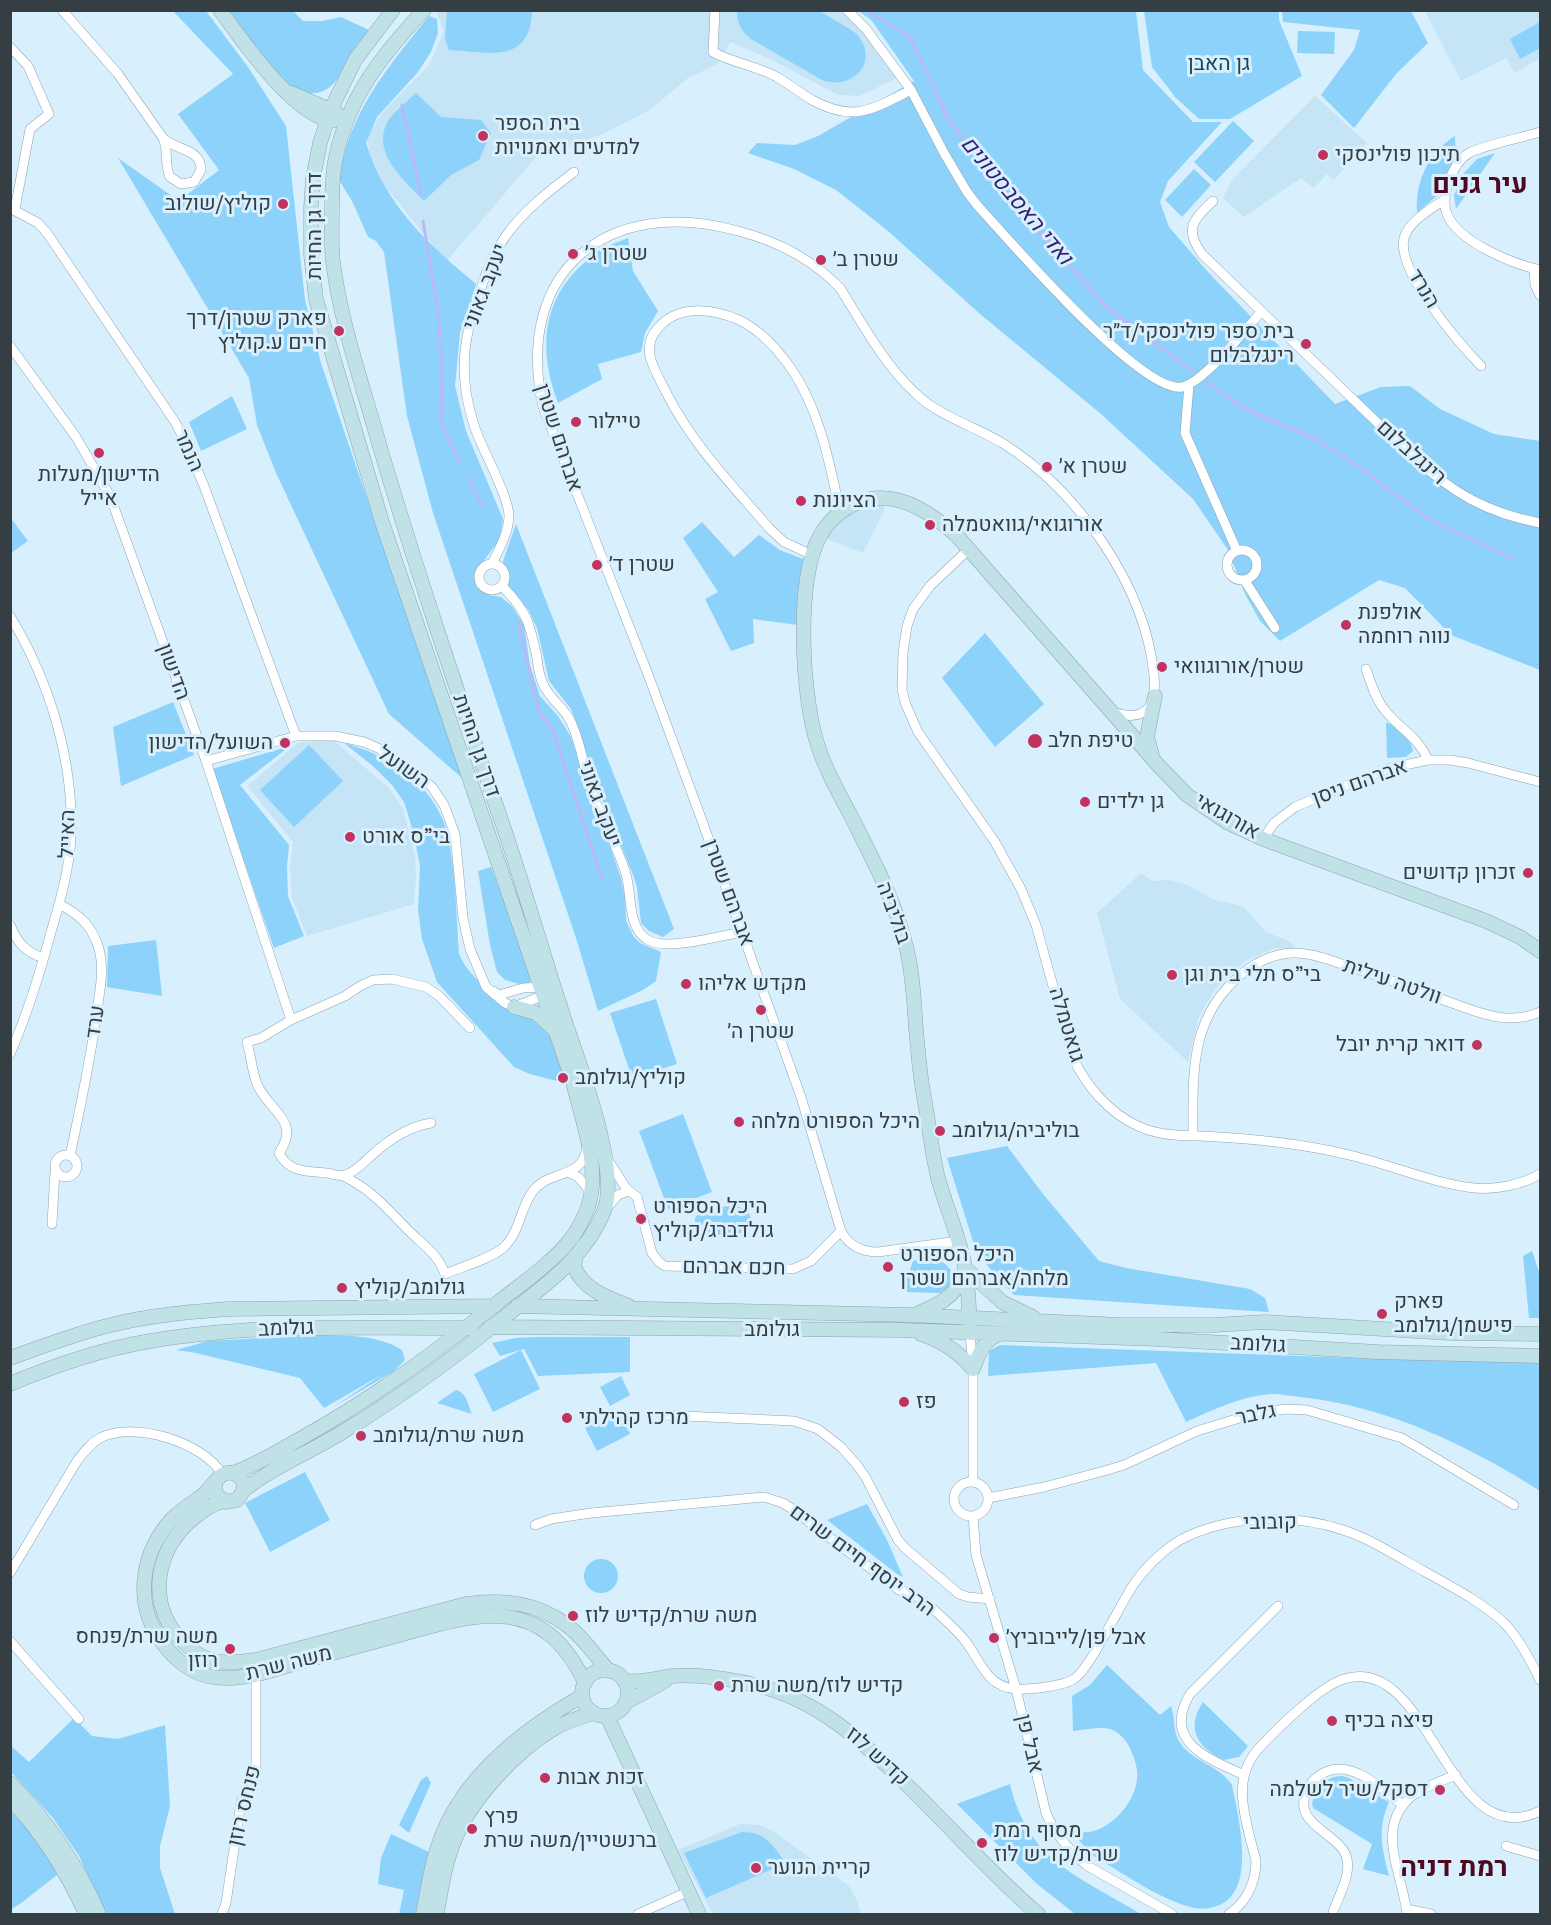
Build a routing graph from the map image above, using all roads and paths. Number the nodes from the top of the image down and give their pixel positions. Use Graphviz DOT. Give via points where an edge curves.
graph roads {
  1 [pos="62,10"];
  2 [pos="220,10"];
  3 [pos="393,10"];
  4 [pos="424,10"];
  5 [pos="715,10"];
  6 [pos="848,10"];
  7 [pos="10,47"];
  8 [pos="342,84"];
  9 [pos="911,90"];
  10 [pos="306,104"];
  11 [pos="329,115"];
  12 [pos="346,120"];
  13 [pos="1540,132"];
  14 [pos="163,138"];
  15 [pos="320,143"];
  16 [pos="574,172"];
  17 [pos="1444,200"];
  18 [pos="1213,201"];
  19 [pos="13,208"];
  20 [pos="1537,269"];
  21 [pos="1540,295"];
  22 [pos="1261,312"];
  23 [pos="10,346"];
  24 [pos="1481,366"];
  25 [pos="1189,385"];
  26 [pos="840,512"];
  27 [pos="1540,523"];
  28 [pos="969,549"];
  29 [pos="1237,551"];
  30 [pos="812,555"];
  31 [pos="492,564"];
  32 [pos="1245,580"];
  33 [pos="502,586"];
  34 [pos="10,616"];
  35 [pos="1275,628"];
  36 [pos="1366,669"];
  37 [pos="1155,696"];
  38 [pos="1111,712"];
  39 [pos="296,736"];
  40 [pos="1153,760"];
  41 [pos="1428,760"];
  42 [pos="206,761"];
  43 [pos="1540,782"];
  44 [pos="1263,838"];
  45 [pos="59,904"];
  46 [pos="10,925"];
  47 [pos="741,932"];
  48 [pos="1540,951"];
  49 [pos="44,958"];
  50 [pos="486,987"];
  51 [pos="547,990"];
  52 [pos="514,1007"];
  53 [pos="1540,1012"];
  54 [pos="291,1020"];
  55 [pos="470,1028"];
  56 [pos="556,1031"];
  57 [pos="10,1054"];
  58 [pos="431,1123"];
  59 [pos="1193,1135"];
  60 [pos="588,1145"];
  61 [pos="604,1154"];
  62 [pos="70,1156"];
  63 [pos="55,1171"];
  64 [pos="568,1172"];
  65 [pos="1540,1174"];
  66 [pos="343,1176"];
  67 [pos="628,1191"];
  68 [pos="591,1193"];
  69 [pos="604,1212"];
  70 [pos="52,1224"];
  71 [pos="841,1231"];
  72 [pos="958,1241"];
  73 [pos="576,1257"];
  74 [pos="965,1269"];
  75 [pos="493,1306"];
  76 [pos="519,1306"];
  77 [pos="639,1310"];
  78 [pos="910,1315"];
  79 [pos="969,1317"];
  80 [pos="1043,1321"];
  81 [pos="422,1326"];
  82 [pos="492,1327"];
  83 [pos="467,1328"];
  84 [pos="901,1330"];
  85 [pos="970,1333"];
  86 [pos="1000,1334"];
  87 [pos="1540,1334"];
  88 [pos="431,1355"];
  89 [pos="1540,1356"];
  90 [pos="10,1358"];
  91 [pos="973,1369"];
  92 [pos="10,1384"];
  93 [pos="663,1415"];
  94 [pos="224,1477"];
  95 [pos="973,1482"];
  96 [pos="244,1491"];
  97 [pos="988,1498"];
  98 [pos="224,1501"];
  99 [pos="1514,1505"];
  100 [pos="973,1515"];
  101 [pos="535,1525"];
  102 [pos="10,1573"];
  103 [pos="990,1599"];
  104 [pos="1278,1606"];
  105 [pos="10,1641"];
  106 [pos="256,1660"];
  107 [pos="609,1671"];
  108 [pos="256,1675"];
  109 [pos="674,1676"];
  110 [pos="1540,1680"];
  111 [pos="624,1681"];
  112 [pos="583,1689"];
  113 [pos="1016,1689"];
  114 [pos="611,1710"];
  115 [pos="79,1719"];
  116 [pos="1244,1775"];
  117 [pos="1456,1775"];
  118 [pos="10,1782"];
  119 [pos="10,1799"];
  120 [pos="1403,1805"];
  121 [pos="1540,1811"];
  122 [pos="1506,1846"];
  123 [pos="1540,1856"];
  124 [pos="687,1892"];
  125 [pos="1333,1912"];
  126 [pos="1406,1912"];
  127 [pos="86,1914"];
  128 [pos="99,1914"];
  129 [pos="222,1914"];
  130 [pos="423,1914"];
  131 [pos="437,1914"];
  132 [pos="638,1914"];
  133 [pos="699,1914"];
  134 [pos="1038,1914"];
  135 [pos="1172,1914"];
  136 [pos="1229,1914"];
  137 [pos="1431,1914"];
  1 -- 14 [label="street" via="110,64"];
  2 -- 10 [label="main road" via="267,72"];
  3 -- 8 [label="main road, דרך גן החיות" via="360,52"];
  4 -- 12 [label="main road, דרך גן החיות" via="375,69"];
  5 -- 9 [label="street" via="713,52 776,76 837,110 855,113 871,109"];
  6 -- 9 [label="street"];
  7 -- 19 [label="street" via="28,66 49,114 30,129"];
  8 -- 10 [label="main road" via="328,97"];
  8 -- 11 [label="main road, דרך גן החיות"];
  9 -- 25 [label="street" via="967,192 1032,265 1089,324 1143,371 1172,386"];
  10 -- 11 [label="main road"];
  10 -- 15 [label="main road" via="320,134"];
  11 -- 12 [label="main road"];
  11 -- 15 [label="main road, דרך גן החיות"];
  12 -- 51 [label="main road, דרך גן החיות" via="335,160 332,198 332,257 339,300 402,520"];
  13 -- 17 [label="street" via="1468,154 1454,170"];
  14 -- 14 [label="street" via="170,177 178,184 194,182 201,170 198,158"];
  15 -- 51 [label="main road, דרך גן החיות" via="311,207 316,299 382,522"];
  16 -- 31 [label="street, יעקב גאוני" via="546,194 506,236 494,255 469,321 463,354 465,392 475,430 509,515"];
  17 -- 20 [label="street" via="1447,214 1465,236 1512,261"];
  17 -- 24 [label="street, הנרד" via="1418,219 1405,236 1407,264 1449,330"];
  18 -- 22 [label="street, רינגלבלום" via="1194,223 1194,243"];
  19 -- 39 [label="street, הנמר" via="39,223 47,233 175,422"];
  20 -- 21 [label="street" via="1535,285"];
  22 -- 25 [label="street"];
  22 -- 27 [label="street, רינגלבלום" via="1450,488 1492,510"];
  23 -- 42 [label="street, הדישון" via="76,437 110,496"];
  25 -- 29 [label="street" via="1185,433"];
  26 -- 28 [label="main road, אורוגואי" via="878,498 909,504 932,516"];
  26 -- 30 [label="main road, בוליביה" via="819,536"];
  26 -- 30 [label="street" via="813,411 783,358 752,328 718,314 685,311 662,324 651,338 650,356 688,432 769,528 784,542"];
  28 -- 38 [label="main road, אורוגואי"];
  28 -- 59 [label="street, גואטמלה" via="930,586 913,609 901,675 906,705 918,732 995,842 1018,884 1036,925 1080,1072 1099,1097 1125,1119 1152,1132"];
  29 -- 32 [label="street" via="1227,562 1228,572 1235,580"];
  29 -- 32 [label="street" via="1251,553 1257,561 1254,575"];
  30 -- 72 [label="main road, בוליביה" via="804,638 808,710 824,763 885,886 906,946 928,1125 938,1176"];
  31 -- 33 [label="street" via="505,573"];
  31 -- 33 [label="street" via="481,571 480,582 491,591"];
  32 -- 35 [label="street"];
  33 -- 47 [label="street, יעקב גאוני" via="525,612 541,681 569,719 575,734 594,798 625,871 632,916 640,934 660,944"];
  34 -- 45 [label="street, האייל" via="48,690 64,760 71,826"];
  36 -- 41 [label="street" via="1383,709 1423,747"];
  37 -- 38 [label="street" via="1149,708 1137,716"];
  37 -- 40 [label="main road" via="1147,737"];
  37 -- 47 [label="street, אברהם שטרן" via="1152,660 1140,616 1104,542 1076,505 1004,444 937,410 914,393 840,288 810,261 752,234 712,224 642,224 601,240 568,266 548,301 537,341 538,385 551,431 650,677"];
  38 -- 40 [label="main road, אורוגואי"];
  39 -- 42 [label="street, השועל"];
  39 -- 50 [label="street, השועל" via="335,736 364,742 396,758 432,787 455,834 463,918 470,949"];
  40 -- 44 [label="main road, אורוגואי" via="1187,795 1228,823"];
  41 -- 43 [label="street, אברהם ניסן" via="1468,763"];
  41 -- 44 [label="street, אברהם ניסן" via="1386,769 1295,807 1274,823"];
  42 -- 54 [label="street, הדישון"];
  44 -- 48 [label="main road, אורוגואי" via="1486,921"];
  45 -- 49 [label="street, האייל"];
  45 -- 62 [label="street, ערד" via="85,921 99,948 101,963 93,1041"];
  46 -- 49 [label="street" via="27,951"];
  47 -- 71 [label="street, אברהם שטרן" via="801,1097"];
  49 -- 57 [label="street, האייל"];
  50 -- 51 [label="street" via="498,994 523,988"];
  50 -- 52 [label="street, השועל"];
  51 -- 52 [label="street"];
  51 -- 56 [label="main road, דרך גן החיות"];
  51 -- 61 [label="main road, דרך גן החיות" via="563,1015 587,1082"];
  52 -- 56 [label="main road" via="536,1013"];
  53 -- 59 [label="street, וולטה עילית" via="1502,1019 1317,956 1296,953 1265,960 1223,991 1206,1017 1193,1074"];
  54 -- 55 [label="street" via="373,980 392,979 426,987"];
  54 -- 66 [label="street" via="248,1042 257,1083 285,1122 287,1134 279,1153 284,1163 307,1173"];
  56 -- 60 [label="main road, דרך גן החיות"];
  58 -- 66 [label="street" via="399,1134"];
  59 -- 65 [label="street, גואטמלה" via="1336,1152 1432,1180 1477,1188 1517,1184"];
  60 -- 64 [label="street" via="582,1163"];
  60 -- 68 [label="main road, דרך גן החיות"];
  61 -- 67 [label="street, חכם אברהם"];
  61 -- 69 [label="main road, דרך גן החיות" via="608,1191"];
  62 -- 63 [label="street" via="56,1160"];
  62 -- 63 [label="street" via="77,1165 73,1175 63,1177"];
  63 -- 70 [label="street"];
  64 -- 66 [label="street" via="550,1177 533,1192 503,1248 444,1274 441,1263 388,1207"];
  64 -- 68 [label="street" via="578,1177"];
  67 -- 69 [label="street" via="618,1195"];
  67 -- 71 [label="street, חכם אברהם" via="640,1202 652,1253 659,1262 672,1267 793,1269 811,1261"];
  68 -- 75 [label="main road, דרך גן החיות" via="571,1239"];
  69 -- 73 [label="main road, דרך גן החיות"];
  71 -- 72 [label="street" via="845,1239 866,1252"];
  72 -- 74 [label="main road, בוליביה"];
  73 -- 76 [label="main road, דרך גן החיות"];
  73 -- 77 [label="main road" via="573,1266 585,1283"];
  74 -- 78 [label="main road" via="962,1281 946,1299"];
  74 -- 79 [label="main road, בוליביה"];
  74 -- 80 [label="main road" via="1002,1302"];
  75 -- 76 [label="main road, גולומב"];
  75 -- 83 [label="main road, משה שרת"];
  75 -- 90 [label="main road, גולומב" via="186,1312 111,1325"];
  76 -- 77 [label="main road, גולומב"];
  76 -- 82 [label="main road, דרך גן החיות"];
  77 -- 78 [label="main road, גולומב"];
  78 -- 79 [label="main road, גולומב"];
  79 -- 80 [label="main road, גולומב"];
  79 -- 85 [label="main road, בוליביה"];
  80 -- 87 [label="main road, גולומב" via="1172,1326 1265,1323"];
  81 -- 83 [label="main road, גולומב"];
  81 -- 88 [label="main road" via="432,1337"];
  81 -- 92 [label="main road, גולומב" via="280,1328 180,1336 88,1356"];
  82 -- 83 [label="main road, גולומב"];
  82 -- 84 [label="main road, גולומב"];
  82 -- 96 [label="main road" via="410,1390"];
  83 -- 88 [label="main road, משה שרת"];
  84 -- 85 [label="main road, גולומב"];
  84 -- 91 [label="main road" via="946,1345"];
  85 -- 86 [label="main road, גולומב"];
  85 -- 91 [label="street"];
  86 -- 89 [label="main road, גולומב"];
  86 -- 91 [label="main road" via="988,1339"];
  88 -- 94 [label="main road, משה שרת" via="325,1425"];
  91 -- 95 [label="street"];
  93 -- 103 [label="street" via="794,1421 818,1429 857,1465 905,1548 959,1594"];
  94 -- 96 [label="main road" via="243,1481"];
  94 -- 98 [label="main road" via="216,1495"];
  94 -- 102 [label="street" via="204,1454 169,1439 127,1431 99,1438 77,1461"];
  94 -- 108 [label="main road, משה שרת" via="179,1513 160,1534 146,1564 145,1609 158,1637 183,1664 198,1673 213,1677"];
  95 -- 97 [label="street" via="985,1488"];
  95 -- 100 [label="street" via="959,1486 954,1497 961,1512"];
  96 -- 98 [label="main road" via="236,1501"];
  97 -- 99 [label="street, גלבר" via="1104,1471 1197,1431 1256,1413 1286,1409 1307,1410 1402,1438"];
  97 -- 100 [label="street" via="985,1508"];
  98 -- 106 [label="main road, משה שרת" via="192,1520 169,1545 159,1582 161,1605 177,1635 204,1658"];
  100 -- 103 [label="street, אבל פן" via="976,1555"];
  101 -- 113 [label="street, הרב יוסף חיים שרים" via="591,1513 764,1497 776,1500 899,1590 918,1597 960,1635 987,1676"];
  103 -- 113 [label="street, אבל פן"];
  104 -- 116 [label="street" via="1183,1705 1181,1725 1190,1745 1210,1760"];
  105 -- 115 [label="street"];
  106 -- 107 [label="main road, משה שרת" via="466,1604 495,1600 531,1607 568,1626"];
  106 -- 108 [label="street, פנחס רוזן"];
  107 -- 111 [label="main road"];
  107 -- 112 [label="main road" via="593,1673"];
  108 -- 112 [label="main road, משה שרת" via="422,1629 495,1615 525,1621 546,1632 573,1661"];
  108 -- 129 [label="street, פנחס רוזן" via="256,1772 242,1802"];
  109 -- 111 [label="main road, קדיש לוז"];
  109 -- 114 [label="main road"];
  109 -- 134 [label="main road, קדיש לוז" via="755,1685 799,1700 829,1717 870,1749"];
  110 -- 113 [label="street, קובובי" via="1521,1644 1479,1604 1363,1538 1328,1526 1284,1519 1230,1524 1186,1536 1136,1581 1081,1673 1064,1683"];
  111 -- 114 [label="main road" via="627,1692"];
  112 -- 114 [label="main road" via="586,1706"];
  112 -- 130 [label="main road" via="511,1745 468,1791 443,1834"];
  113 -- 135 [label="street, אבל פן" via="1043,1804 1052,1826 1092,1869"];
  114 -- 124 [label="main road" via="626,1759"];
  114 -- 131 [label="main road" via="568,1722 543,1736 478,1799 455,1839"];
  116 -- 117 [label="street" via="1250,1759 1314,1696 1336,1682 1360,1677 1381,1682 1399,1695"];
  116 -- 136 [label="street" via="1242,1800 1256,1871 1243,1902"];
  117 -- 120 [label="street" via="1424,1789"];
  117 -- 121 [label="street" via="1480,1804 1500,1815 1511,1818"];
  118 -- 128 [label="main road" via="42,1816"];
  119 -- 127 [label="main road" via="48,1845"];
  120 -- 125 [label="street" via="1348,1770 1329,1770 1309,1785 1304,1795 1306,1814 1344,1849 1348,1861"];
  120 -- 126 [label="street" via="1393,1824 1392,1850"];
  122 -- 123 [label="street"];
  124 -- 132 [label="street"];
  124 -- 133 [label="main road"];
  126 -- 137 [label="street"];
}
